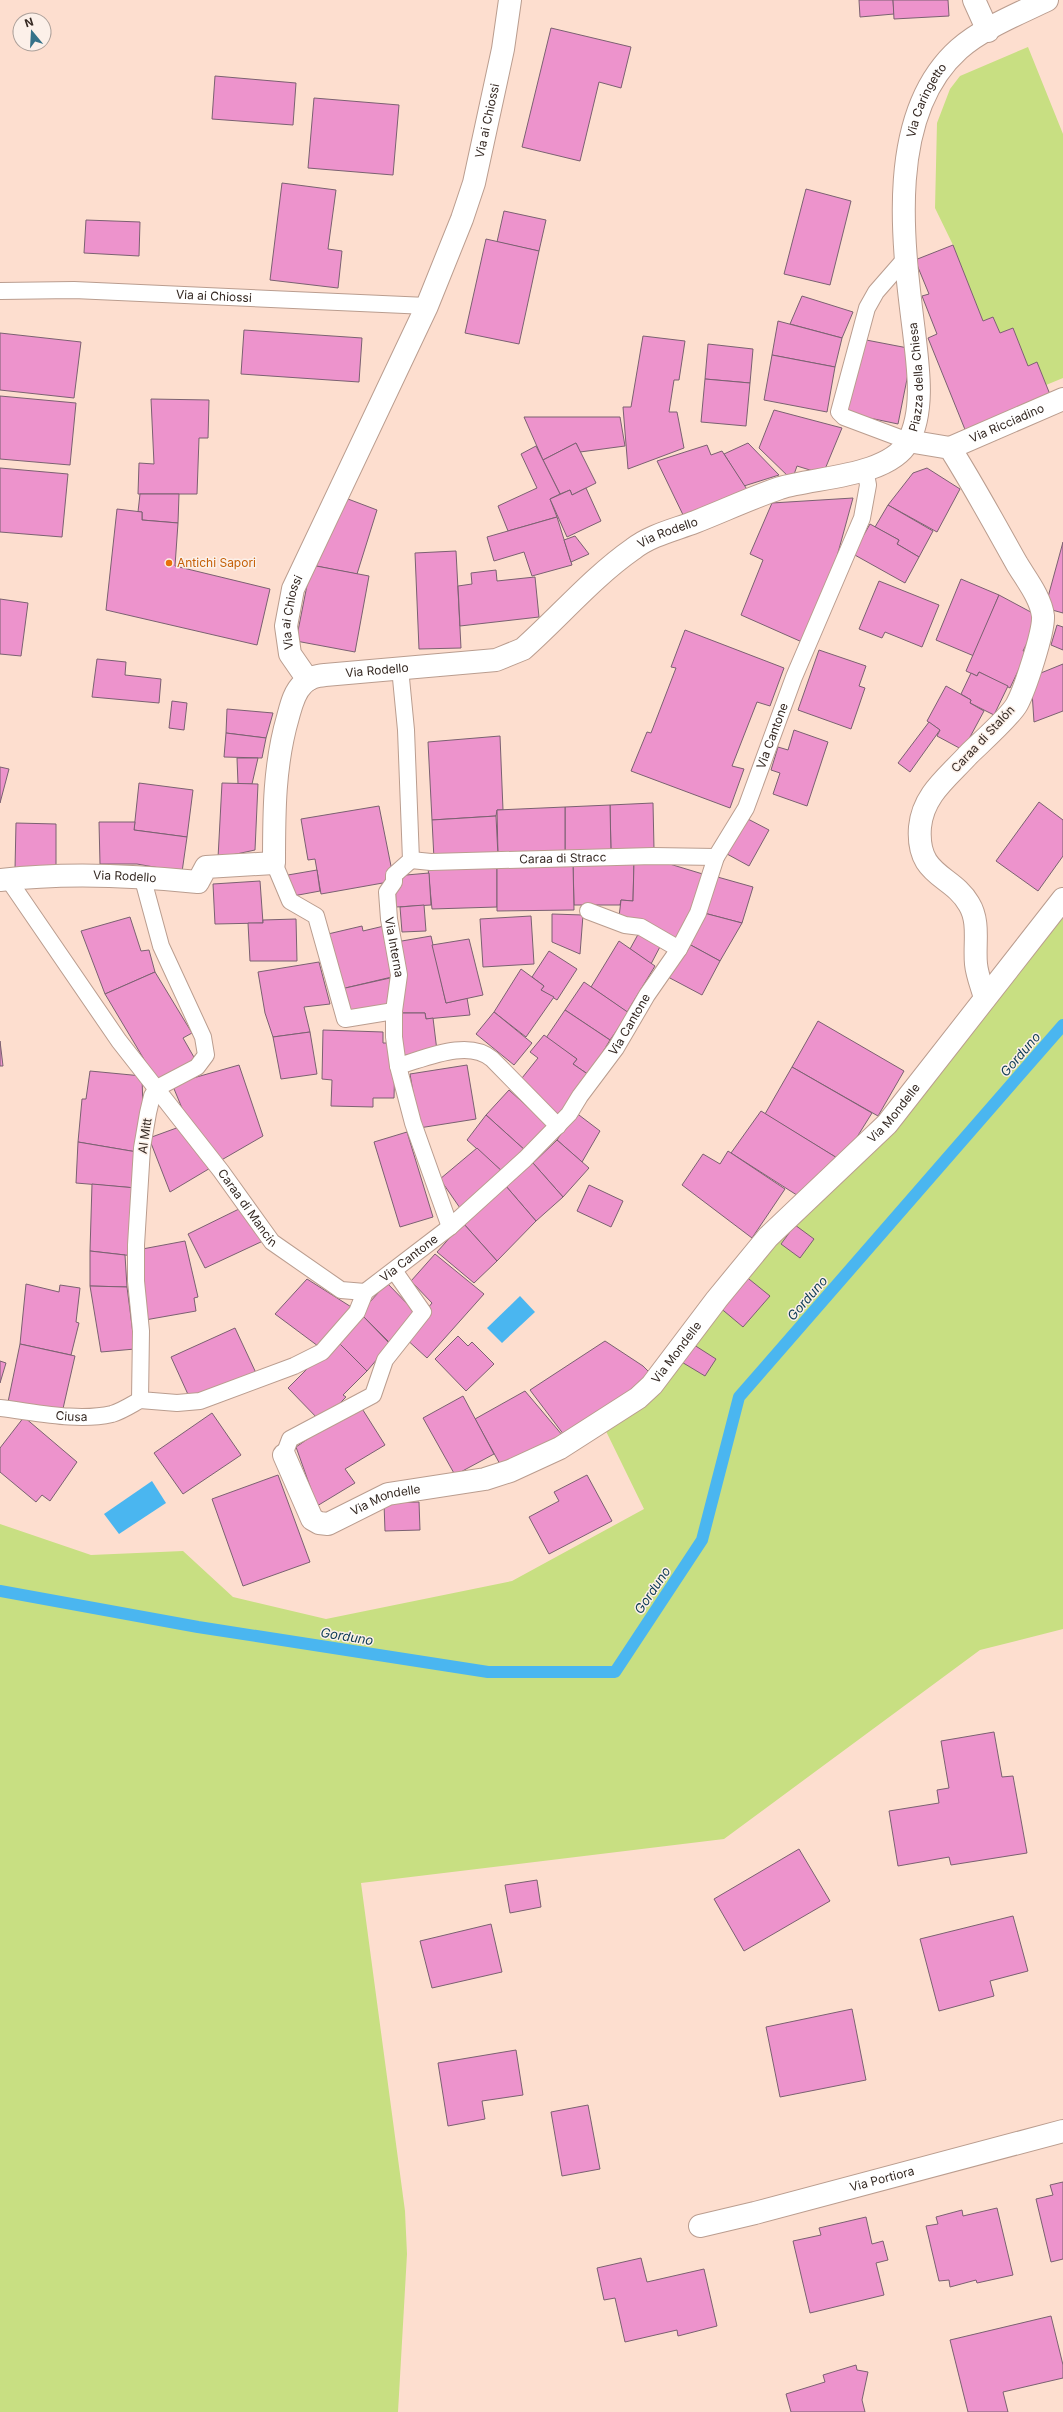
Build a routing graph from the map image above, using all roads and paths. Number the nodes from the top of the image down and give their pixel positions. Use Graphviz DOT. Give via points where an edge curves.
graph roads {
  1 [pos="510,0"];
  2 [pos="974,0"];
  3 [pos="1047,0"];
  4 [pos="988,31"];
  5 [pos="904,260"];
  6 [pos="0,291"];
  7 [pos="427,306"];
  8 [pos="1063,399"];
  9 [pos="908,441"];
  10 [pos="950,448"];
  11 [pos="865,469"];
  12 [pos="400,668"];
  13 [pos="308,680"];
  14 [pos="716,857"];
  15 [pos="411,860"];
  16 [pos="274,863"];
  17 [pos="142,876"];
  18 [pos="4,880"];
  19 [pos="1063,899"];
  20 [pos="588,911"];
  21 [pos="679,948"];
  22 [pos="985,998"];
  23 [pos="394,1011"];
  24 [pos="398,1066"];
  25 [pos="157,1088"];
  26 [pos="558,1126"];
  27 [pos="450,1227"];
  28 [pos="395,1272"];
  29 [pos="365,1292"];
  30 [pos="140,1400"];
  31 [pos="0,1408"];
  32 [pos="284,1455"];
  33 [pos="1063,2131"];
  34 [pos="700,2226"];
  1 -- 7 [label="street, Via ai Chiossi" via="504,48 474,183"];
  2 -- 4 [label="street"];
  3 -- 4 [label="street, Via Caringetto"];
  4 -- 5 [label="street, Via Caringetto" via="960,48 942,66 929,86 917,118 905,166 902,201"];
  5 -- 9 [label="street, Piazza della Chiesa" via="916,352 917,382 916,414"];
  5 -- 9 [label="lane" via="876,292 867,308 839,412 844,417"];
  6 -- 7 [label="lane, Via ai Chiossi" via="74,290"];
  7 -- 13 [label="street, Via ai Chiossi" via="293,589 286,626 290,654"];
  8 -- 10 [label="street, Via Ricciadino"];
  9 -- 10 [label="street"];
  9 -- 11 [label="street, Piazza della Chiesa" via="896,455"];
  10 -- 22 [label="street, Caraa di Stalón" via="1028,582 1041,608 1043,621 1016,705 942,782 922,810 922,850 929,865 938,876 961,893 970,905 974,918 976,965"];
  11 -- 12 [label="street, Via Rodello" via="761,494 641,544 616,562 542,632 513,655 496,660"];
  11 -- 14 [label="lane, Via Cantone" via="868,485 862,518 794,677 746,808"];
  12 -- 13 [label="street, Via Rodello" via="315,676"];
  12 -- 15 [label="lane" via="406,730"];
  13 -- 16 [label="street" via="298,689 279,746 274,789"];
  14 -- 15 [label="lane, Caraa di Stracc" via="653,856 431,862"];
  14 -- 21 [label="lane, Via Cantone" via="698,913"];
  15 -- 23 [label="lane, Via Interna" via="394,875 394,882 387,892 399,975"];
  16 -- 17 [label="street, Via Rodello" via="206,867 198,882"];
  16 -- 23 [label="lane" via="290,901 316,916 345,1019"];
  17 -- 18 [label="street, Via Rodello" via="41,875"];
  17 -- 25 [label="lane" via="161,946 203,1038 206,1055 197,1067"];
  18 -- 25 [label="lane, Caraa di Mancin" via="119,1041"];
  19 -- 22 [label="street, Via Mondelle"];
  20 -- 21 [label="lane" via="625,925 641,927"];
  21 -- 26 [label="lane, Via Cantone" via="647,995 616,1048 580,1096 570,1114"];
  22 -- 32 [label="street, Via Mondelle" via="887,1124 768,1237 652,1385 638,1398 602,1422 560,1448 510,1471 485,1479 388,1494 328,1524 312,1519"];
  23 -- 24 [label="lane, Via Interna"];
  24 -- 26 [label="lane" via="451,1052 479,1051 492,1059"];
  24 -- 27 [label="lane, Via Interna" via="413,1123"];
  25 -- 29 [label="lane, Caraa di Mancin" via="272,1242 341,1290"];
  25 -- 30 [label="lane, Al Mitt" via="148,1113 139,1189 136,1281 140,1331"];
  26 -- 27 [label="lane, Via Cantone"];
  27 -- 28 [label="lane, Via Cantone"];
  28 -- 29 [label="lane, Via Cantone"];
  28 -- 32 [label="lane, Via Mondelle" via="422,1312 385,1360 373,1395 290,1439"];
  29 -- 30 [label="lane" via="357,1312 322,1352 294,1366 200,1401 177,1403"];
  30 -- 31 [label="lane, Ciusa" via="126,1409 99,1415 67,1416"];
  33 -- 34 [label="street, Via Portiora"];
}
